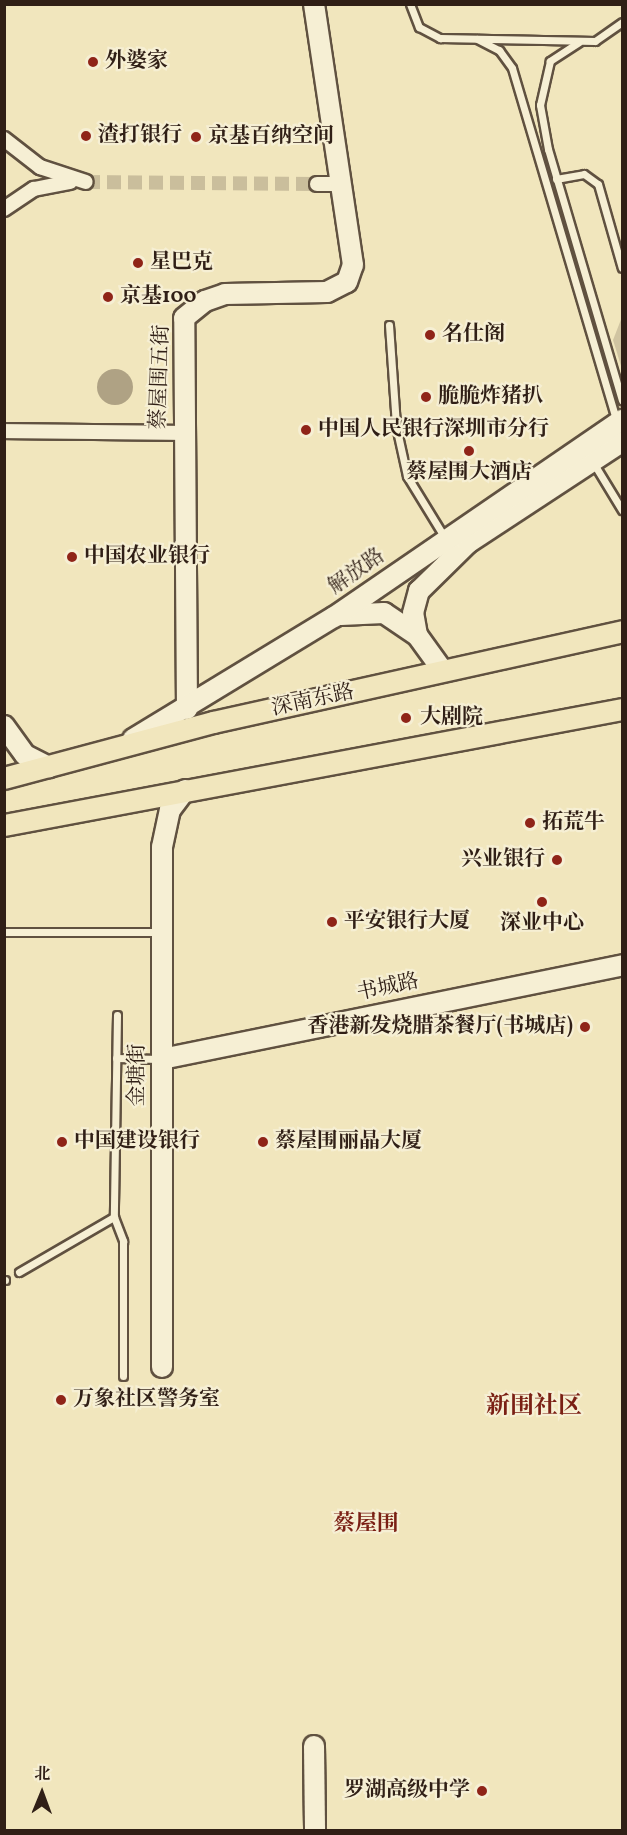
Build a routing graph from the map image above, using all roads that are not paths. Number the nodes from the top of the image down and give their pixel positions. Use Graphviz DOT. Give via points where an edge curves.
graph roads {
  1 [pos="314,4"];
  2 [pos="410,4"];
  3 [pos="622,22"];
  4 [pos="477,39"];
  5 [pos="579,42"];
  6 [pos="4,139"];
  7 [pos="556,179"];
  8 [pos="317,184"];
  9 [pos="342,184"];
  10 [pos="4,209"];
  11 [pos="622,268"];
  12 [pos="389,325"];
  13 [pos="622,400"];
  14 [pos="620,421"];
  15 [pos="4,431"];
  16 [pos="182,433"];
  17 [pos="622,442"];
  18 [pos="593,461"];
  19 [pos="622,510"];
  20 [pos="445,538"];
  21 [pos="334,617"];
  22 [pos="622,631"];
  23 [pos="417,635"];
  24 [pos="443,671"];
  25 [pos="187,709"];
  26 [pos="622,709"];
  27 [pos="4,726"];
  28 [pos="111,752"];
  29 [pos="49,767"];
  30 [pos="4,778"];
  31 [pos="185,790"];
  32 [pos="4,825"];
  33 [pos="4,932"];
  34 [pos="162,932"];
  35 [pos="622,964"];
  36 [pos="117,1015"];
  37 [pos="116,1058"];
  38 [pos="162,1059"];
  39 [pos="114,1217"];
  40 [pos="19,1272"];
  41 [pos="162,1367"];
  42 [pos="123,1376"];
  43 [pos="314,1746"];
  44 [pos="315,1830"];
  1 -- 9 [label="street, 蔡屋围五街"];
  2 -- 4 [label="lane" via="419,27 431,36"];
  3 -- 5 [label="lane" via="602,40"];
  4 -- 5 [label="lane"];
  4 -- 14 [label="lane" via="499,51 512,68"];
  5 -- 7 [label="lane" via="550,61 541,87"];
  6 -- 10 [label="street" via="40,167 86,182 34,189"];
  7 -- 11 [label="lane" via="584,174 597,184"];
  7 -- 13 [label="lane"];
  8 -- 9 [label="street"];
  9 -- 16 [label="street, 蔡屋围五街" via="353,265 347,282 327,292 225,294 205,301 184,318"];
  12 -- 20 [label="lane" via="396,426 407,476"];
  14 -- 20 [label="street, 解放路"];
  15 -- 16 [label="street"];
  16 -- 25 [label="street, 蔡屋围五街"];
  17 -- 18 [label="street"];
  18 -- 19 [label="lane"];
  18 -- 23 [label="street" via="468,543 428,580 415,602"];
  20 -- 21 [label="street, 解放路"];
  21 -- 23 [label="street" via="384,613"];
  21 -- 25 [label="street, 解放路"];
  22 -- 24 [label="main road, 深南东路"];
  23 -- 24 [label="street"];
  24 -- 28 [label="main road, 深南东路" via="213,722"];
  25 -- 28 [label="street, 解放路"];
  26 -- 31 [label="main road"];
  27 -- 29 [label="street" via="25,755"];
  28 -- 29 [label="main road, 深南东路"];
  29 -- 30 [label="main road, 深南东路"];
  31 -- 32 [label="main road"];
  31 -- 34 [label="street, 金塘街" via="170,810 163,834"];
  33 -- 34 [label="lane"];
  34 -- 38 [label="street, 金塘街"];
  35 -- 38 [label="street, 书城路"];
  36 -- 37 [label="lane"];
  37 -- 38 [label="lane"];
  37 -- 39 [label="lane"];
  38 -- 41 [label="street, 金塘街"];
  39 -- 40 [label="lane"];
  39 -- 42 [label="lane" via="123,1241"];
  43 -- 44 [label="street"];
}
